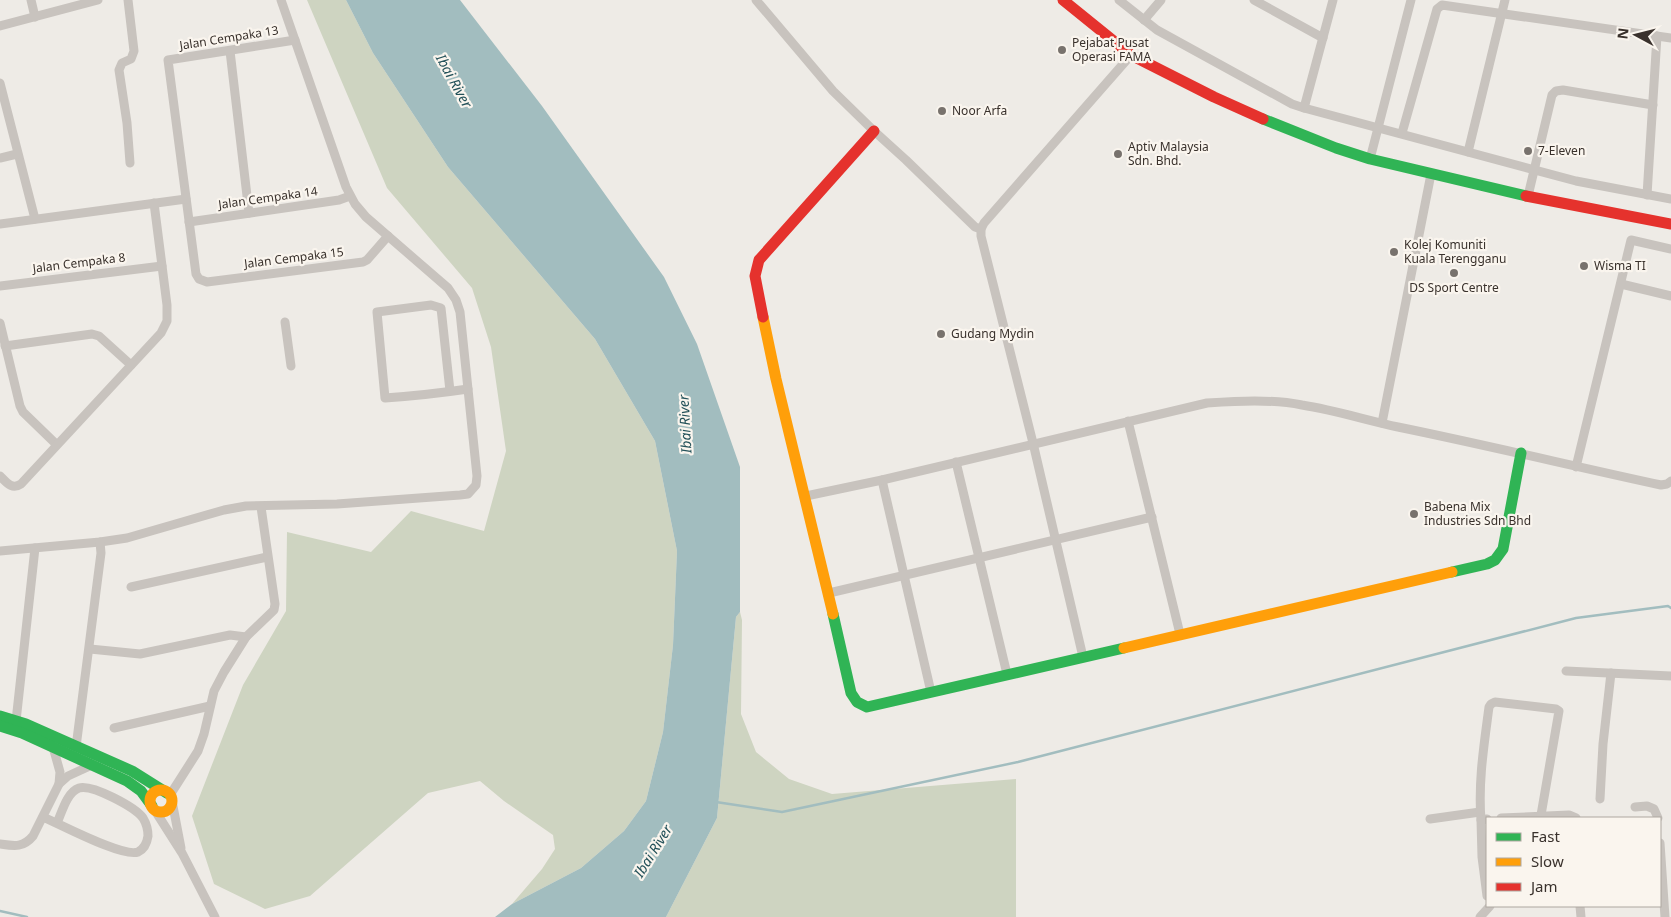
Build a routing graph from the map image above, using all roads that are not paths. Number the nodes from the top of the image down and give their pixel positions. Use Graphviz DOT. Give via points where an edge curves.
graph roads {
  1 [pos="31,0"];
  2 [pos="98,0"];
  3 [pos="128,0"];
  4 [pos="281,0"];
  5 [pos="756,0"];
  6 [pos="1063,0"];
  7 [pos="1119,0"];
  8 [pos="1161,0"];
  9 [pos="1254,0"];
  10 [pos="1333,0"];
  11 [pos="1411,0"];
  12 [pos="1505,0"];
  13 [pos="1502,13"];
  14 [pos="35,17"];
  15 [pos="1144,20"];
  16 [pos="0,26"];
  17 [pos="1658,36"];
  18 [pos="1323,38"];
  19 [pos="1671,38"];
  20 [pos="295,40"];
  21 [pos="230,51"];
  22 [pos="1131,55"];
  23 [pos="0,83"];
  24 [pos="1,94"];
  25 [pos="1653,105"];
  26 [pos="1304,108"];
  27 [pos="1385,129"];
  28 [pos="874,131"];
  29 [pos="1402,133"];
  30 [pos="1468,152"];
  31 [pos="18,154"];
  32 [pos="0,158"];
  33 [pos="1370,159"];
  34 [pos="130,163"];
  35 [pos="1534,169"];
  36 [pos="1431,174"];
  37 [pos="1647,195"];
  38 [pos="350,196"];
  39 [pos="1528,196"];
  40 [pos="182,199"];
  41 [pos="1671,200"];
  42 [pos="154,203"];
  43 [pos="249,213"];
  44 [pos="35,219"];
  45 [pos="189,222"];
  46 [pos="0,224"];
  47 [pos="1671,224"];
  48 [pos="981,229"];
  49 [pos="388,236"];
  50 [pos="1671,249"];
  51 [pos="162,266"];
  52 [pos="1621,284"];
  53 [pos="0,286"];
  54 [pos="1671,296"];
  55 [pos="285,322"];
  56 [pos="0,323"];
  57 [pos="5,346"];
  58 [pos="131,365"];
  59 [pos="290,366"];
  60 [pos="468,388"];
  61 [pos="450,391"];
  62 [pos="1128,421"];
  63 [pos="1382,424"];
  64 [pos="1033,443"];
  65 [pos="56,444"];
  66 [pos="1521,453"];
  67 [pos="956,462"];
  68 [pos="1576,467"];
  69 [pos="0,476"];
  70 [pos="882,480"];
  71 [pos="1671,481"];
  72 [pos="806,496"];
  73 [pos="261,507"];
  74 [pos="1152,517"];
  75 [pos="1055,540"];
  76 [pos="100,542"];
  77 [pos="35,548"];
  78 [pos="0,551"];
  79 [pos="267,557"];
  80 [pos="979,557"];
  81 [pos="904,575"];
  82 [pos="131,587"];
  83 [pos="829,592"];
  84 [pos="1180,634"];
  85 [pos="246,637"];
  86 [pos="90,650"];
  87 [pos="1083,657"];
  88 [pos="1566,671"];
  89 [pos="1611,673"];
  90 [pos="1007,674"];
  91 [pos="1671,676"];
  92 [pos="931,692"];
  93 [pos="210,706"];
  94 [pos="0,716"];
  95 [pos="16,720"];
  96 [pos="0,726"];
  97 [pos="114,728"];
  98 [pos="53,747"];
  99 [pos="76,747"];
  100 [pos="92,765"];
  101 [pos="59,784"];
  102 [pos="170,796"];
  103 [pos="1600,799"];
  104 [pos="153,807"];
  105 [pos="1635,807"];
  106 [pos="1541,815"];
  107 [pos="43,817"];
  108 [pos="1483,817"];
  109 [pos="1514,817"];
  110 [pos="1574,817"];
  111 [pos="1658,817"];
  112 [pos="1430,819"];
  113 [pos="57,823"];
  114 [pos="0,844"];
  115 [pos="182,853"];
  116 [pos="1661,862"];
  117 [pos="1486,887"];
  118 [pos="1489,907"];
  119 [pos="216,917"];
  120 [pos="1480,917"];
  121 [pos="1665,917"];
  1 -- 14 [label="street"];
  2 -- 14 [label="street"];
  3 -- 34 [label="street" via="134,51 131,59 122,63 119,70"];
  4 -- 20 [label="street"];
  5 -- 28 [label="street" via="834,91"];
  6 -- 22 [label="street"];
  7 -- 15 [label="street"];
  8 -- 15 [label="street"];
  9 -- 18 [label="street"];
  10 -- 18 [label="street"];
  11 -- 27 [label="street"];
  12 -- 13 [label="street"];
  13 -- 17 [label="street"];
  13 -- 29 [label="street" via="1447,5 1437,9"];
  13 -- 30 [label="street"];
  14 -- 16 [label="street"];
  15 -- 26 [label="street" via="1166,35"];
  17 -- 19 [label="street"];
  17 -- 25 [label="street"];
  18 -- 26 [label="street"];
  20 -- 21 [label="street, Jalan Cempaka 13"];
  20 -- 38 [label="street"];
  21 -- 40 [label="street, Jalan Cempaka 13" via="168,60"];
  21 -- 43 [label="street"];
  22 -- 33 [label="street" via="1263,119"];
  22 -- 48 [label="street"];
  23 -- 24 [label="street"];
  24 -- 31 [label="street"];
  25 -- 35 [label="street" via="1556,91 1552,95"];
  25 -- 37 [label="street"];
  26 -- 27 [label="street"];
  27 -- 29 [label="street"];
  27 -- 33 [label="street"];
  28 -- 48 [label="street" via="975,227"];
  28 -- 72 [label="street" via="759,260 756,268 776,379"];
  29 -- 30 [label="street"];
  30 -- 35 [label="street"];
  31 -- 32 [label="street"];
  31 -- 44 [label="street"];
  33 -- 36 [label="street"];
  35 -- 37 [label="street"];
  35 -- 39 [label="street"];
  36 -- 39 [label="street"];
  36 -- 63 [label="street"];
  37 -- 41 [label="street"];
  38 -- 43 [label="street, Jalan Cempaka 14"];
  38 -- 49 [label="street" via="366,217"];
  39 -- 47 [label="street"];
  40 -- 42 [label="street"];
  40 -- 45 [label="street"];
  42 -- 44 [label="street"];
  42 -- 51 [label="street"];
  43 -- 45 [label="street, Jalan Cempaka 14"];
  44 -- 46 [label="street"];
  45 -- 49 [label="street, Jalan Cempaka 15" via="196,274 207,282 363,262"];
  48 -- 64 [label="street"];
  49 -- 60 [label="street" via="450,291 460,312"];
  50 -- 52 [label="street" via="1632,240"];
  51 -- 53 [label="street, Jalan Cempaka 8"];
  51 -- 58 [label="street" via="167,321 161,333"];
  52 -- 54 [label="street"];
  52 -- 68 [label="street"];
  55 -- 59 [label="street"];
  56 -- 57 [label="street"];
  57 -- 58 [label="street" via="92,334 99,336"];
  57 -- 65 [label="street" via="23,412"];
  58 -- 65 [label="street"];
  60 -- 61 [label="street"];
  60 -- 73 [label="street" via="477,476 476,485 468,494"];
  61 -- 61 [label="street" via="385,398 377,312 431,305 440,308"];
  62 -- 63 [label="street" via="1207,404 1263,401 1314,407"];
  62 -- 64 [label="street"];
  62 -- 74 [label="street"];
  63 -- 66 [label="street"];
  64 -- 67 [label="street"];
  64 -- 75 [label="street"];
  65 -- 69 [label="street" via="21,484 10,486"];
  66 -- 68 [label="street"];
  66 -- 84 [label="street" via="1503,549 1495,560"];
  67 -- 70 [label="street"];
  67 -- 80 [label="street"];
  68 -- 71 [label="street" via="1660,485"];
  70 -- 72 [label="street"];
  70 -- 81 [label="street"];
  72 -- 83 [label="street"];
  73 -- 76 [label="street" via="224,510 127,538"];
  73 -- 79 [label="street"];
  74 -- 75 [label="street"];
  74 -- 84 [label="street"];
  75 -- 80 [label="street"];
  75 -- 87 [label="street"];
  76 -- 77 [label="street"];
  76 -- 86 [label="street"];
  77 -- 78 [label="street"];
  77 -- 95 [label="street"];
  79 -- 82 [label="street"];
  79 -- 85 [label="street" via="274,610"];
  80 -- 81 [label="street"];
  80 -- 90 [label="street"];
  81 -- 83 [label="street"];
  81 -- 92 [label="street"];
  83 -- 92 [label="street" via="851,693 860,706"];
  84 -- 87 [label="street"];
  85 -- 86 [label="street" via="230,635 140,654"];
  85 -- 93 [label="street" via="214,691"];
  86 -- 99 [label="street"];
  87 -- 90 [label="street"];
  88 -- 89 [label="street"];
  89 -- 91 [label="street"];
  89 -- 103 [label="street"];
  90 -- 92 [label="street"];
  93 -- 97 [label="street"];
  93 -- 102 [label="street" via="198,751"];
  94 -- 95 [label="street"];
  95 -- 99 [label="street"];
  96 -- 98 [label="street"];
  98 -- 100 [label="street"];
  98 -- 101 [label="street" via="60,772"];
  99 -- 102 [label="street" via="132,771"];
  100 -- 101 [label="street"];
  100 -- 104 [label="street" via="134,785"];
  101 -- 107 [label="street"];
  102 -- 104 [label="street" via="167,811 160,812"];
  102 -- 104 [label="street" via="161,791 155,793 151,799"];
  102 -- 115 [label="street"];
  104 -- 115 [label="street"];
  105 -- 111 [label="street" via="1654,809"];
  106 -- 108 [label="street" via="1559,711 1496,702 1489,707 1480,773"];
  106 -- 109 [label="street"];
  106 -- 110 [label="street"];
  107 -- 113 [label="street"];
  107 -- 114 [label="street" via="28,842 22,846"];
  108 -- 112 [label="street"];
  108 -- 117 [label="street"];
  113 -- 113 [label="street" via="70,794 78,788 92,789 131,807 143,819 148,842 136,853 127,853"];
  115 -- 119 [label="street"];
  116 -- 121 [label="street"];
  118 -- 120 [label="street"];
}
